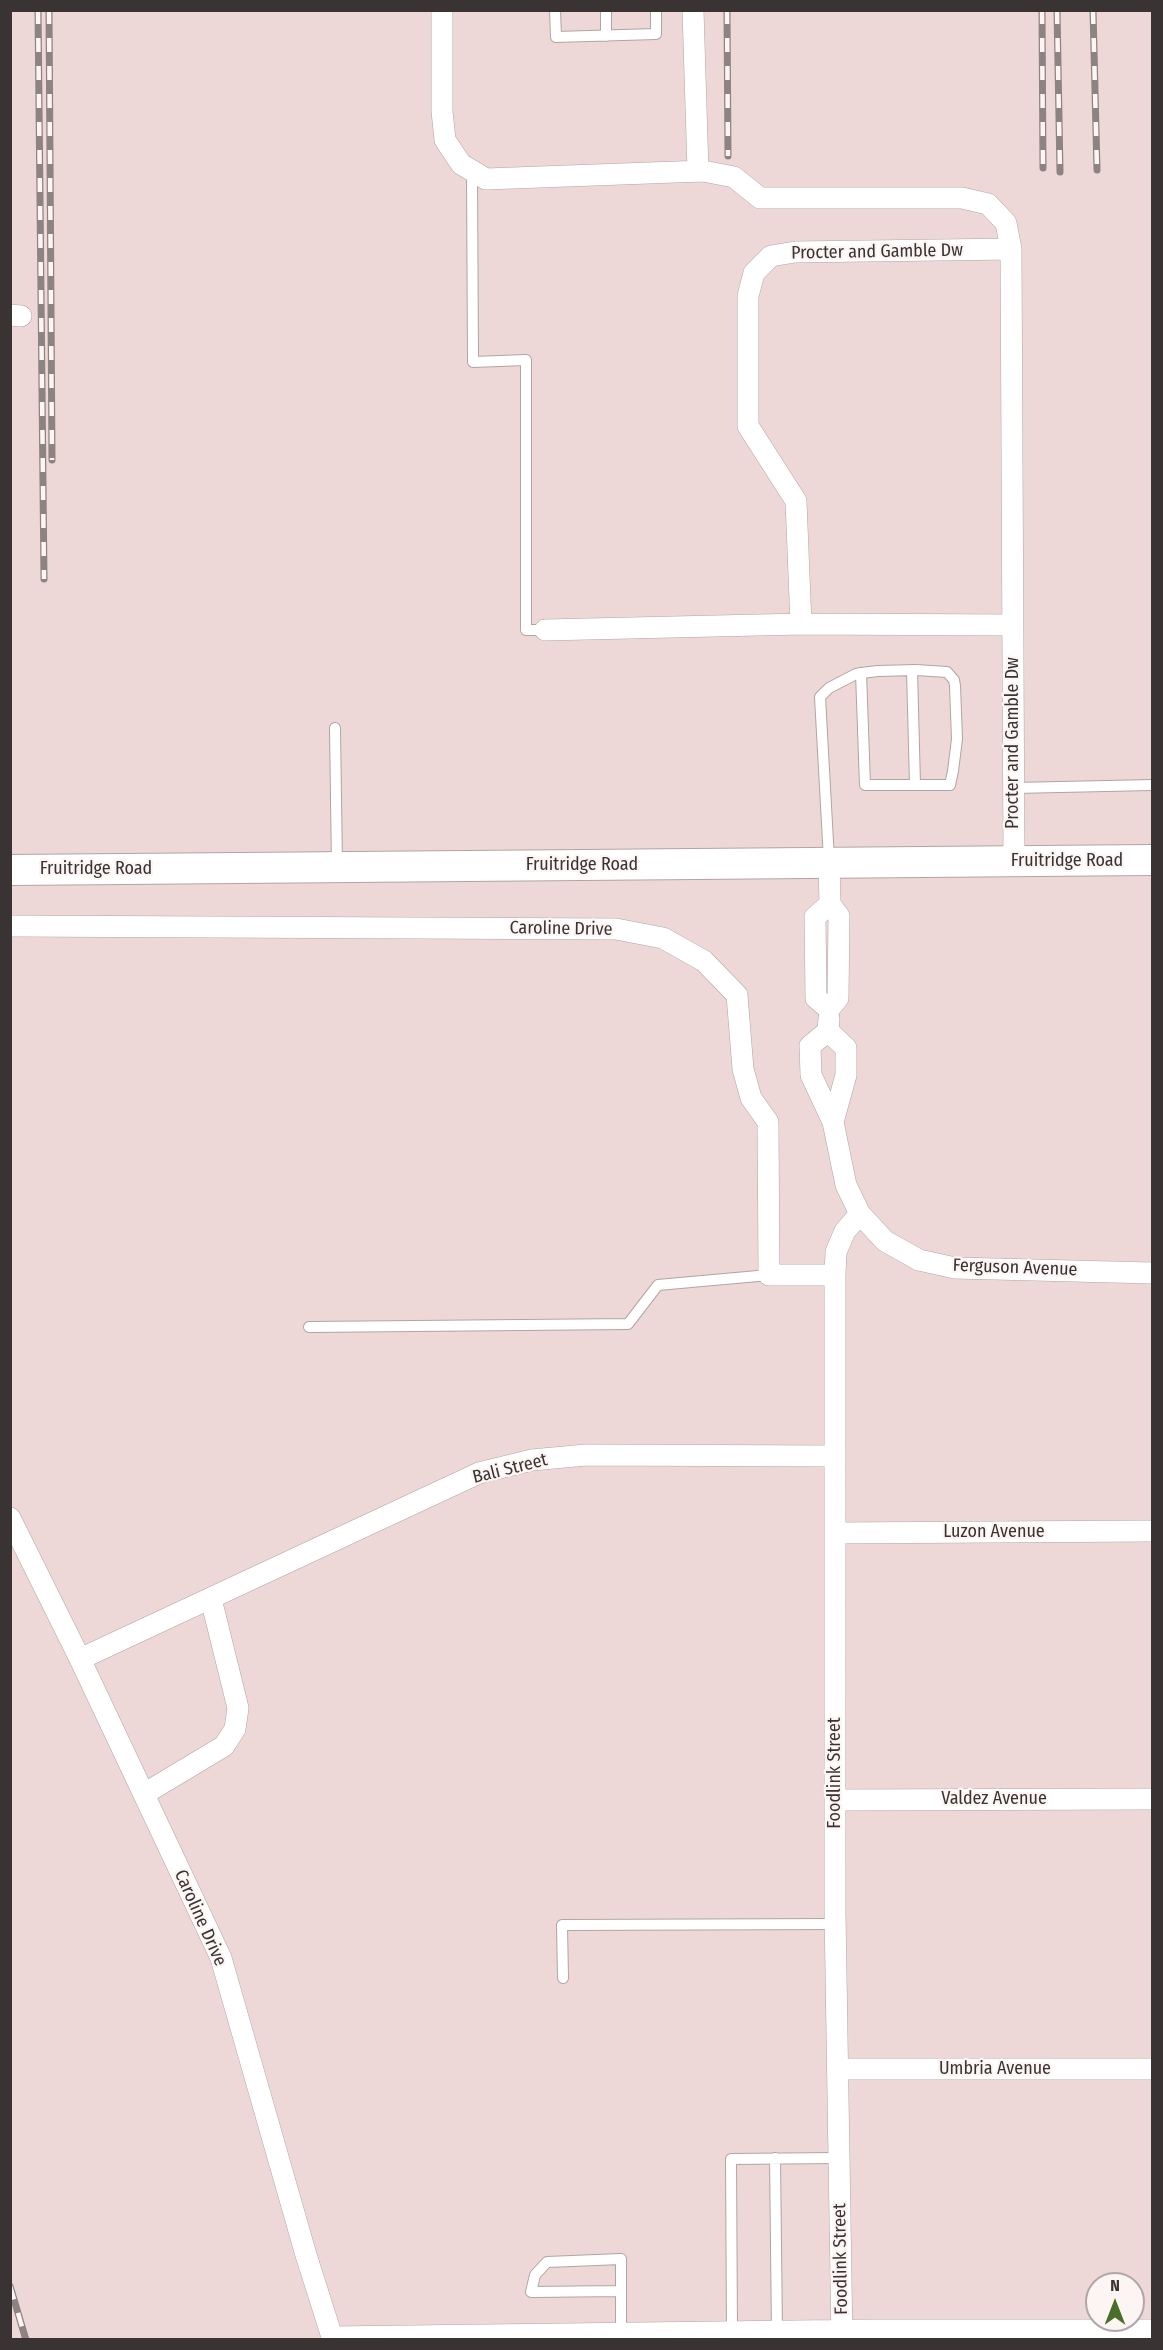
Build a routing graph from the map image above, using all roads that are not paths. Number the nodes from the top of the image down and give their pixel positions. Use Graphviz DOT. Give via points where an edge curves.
graph roads {
  1 [pos="442,10"];
  2 [pos="555,10"];
  3 [pos="606,10"];
  4 [pos="656,10"];
  5 [pos="693,10"];
  6 [pos="606,36"];
  7 [pos="472,170"];
  8 [pos="698,171"];
  9 [pos="1011,249"];
  10 [pos="801,624"];
  11 [pos="1013,625"];
  12 [pos="545,630"];
  13 [pos="912,670"];
  14 [pos="861,673"];
  15 [pos="335,728"];
  16 [pos="915,785"];
  17 [pos="1152,785"];
  18 [pos="1014,788"];
  19 [pos="1152,860"];
  20 [pos="1014,862"];
  21 [pos="829,863"];
  22 [pos="338,867"];
  23 [pos="10,870"];
  24 [pos="10,926"];
  25 [pos="828,1031"];
  26 [pos="833,1122"];
  27 [pos="860,1214"];
  28 [pos="1152,1273"];
  29 [pos="769,1275"];
  30 [pos="835,1275"];
  31 [pos="309,1327"];
  32 [pos="835,1456"];
  33 [pos="10,1518"];
  34 [pos="1152,1531"];
  35 [pos="835,1533"];
  36 [pos="212,1599"];
  37 [pos="80,1659"];
  38 [pos="144,1794"];
  39 [pos="1152,1799"];
  40 [pos="835,1800"];
  41 [pos="835,1923"];
  42 [pos="563,1978"];
  43 [pos="838,2069"];
  44 [pos="1152,2069"];
  45 [pos="775,2158"];
  46 [pos="839,2158"];
  47 [pos="621,2291"];
  48 [pos="1152,2330"];
  49 [pos="732,2332"];
  50 [pos="842,2335"];
  51 [pos="873,2335"];
  52 [pos="777,2336"];
  53 [pos="915,2336"];
  54 [pos="500,2337"];
  55 [pos="621,2337"];
  56 [pos="332,2338"];
  1 -- 7 [label="street, Procter and Gamble Dw" via="445,140 461,164"];
  2 -- 6 [label="lane" via="556,37"];
  3 -- 6 [label="lane"];
  4 -- 6 [label="lane" via="656,34"];
  5 -- 8 [label="street"];
  7 -- 8 [label="street, Procter and Gamble Dw" via="486,179"];
  7 -- 12 [label="lane" via="473,362 526,360 526,630"];
  8 -- 9 [label="street, Procter and Gamble Dw" via="734,177 760,198 962,198 988,204 1006,223"];
  9 -- 10 [label="street, Procter and Gamble Dw" via="795,252 771,256 754,273 748,297 748,426 796,501"];
  9 -- 11 [label="street, Procter and Gamble Dw"];
  10 -- 11 [label="street"];
  10 -- 12 [label="street"];
  11 -- 18 [label="street, Procter and Gamble Dw"];
  13 -- 14 [label="lane"];
  13 -- 16 [label="lane"];
  13 -- 16 [label="lane" via="947,672 955,686 956,753 950,785"];
  14 -- 16 [label="lane" via="865,785"];
  14 -- 21 [label="lane" via="841,680 820,697"];
  15 -- 22 [label="lane"];
  17 -- 18 [label="lane"];
  18 -- 20 [label="street, Procter and Gamble Dw"];
  19 -- 20 [label="main road, Fruitridge Road"];
  20 -- 21 [label="main road, Fruitridge Road"];
  21 -- 22 [label="main road, Fruitridge Road"];
  21 -- 25 [label="street" via="830,904 839,916 838,998 830,1009"];
  22 -- 23 [label="main road, Fruitridge Road"];
  24 -- 29 [label="street, Caroline Drive" via="616,929 663,938 704,961 737,995 743,1069 751,1098 768,1122"];
  25 -- 26 [label="street" via="846,1048 846,1075"];
  25 -- 26 [label="street" via="810,1046 811,1075"];
  26 -- 27 [label="street, Ferguson Avenue" via="846,1185"];
  27 -- 28 [label="street, Ferguson Avenue" via="885,1241 919,1260 955,1268"];
  27 -- 30 [label="street, Foodlink Street" via="845,1231 836,1252"];
  29 -- 30 [label="street"];
  29 -- 31 [label="lane" via="658,1285 628,1324"];
  30 -- 32 [label="street, Foodlink Street"];
  32 -- 35 [label="street, Foodlink Street"];
  32 -- 36 [label="street, Bali Street" via="586,1455 532,1460 479,1473"];
  33 -- 37 [label="street, Caroline Drive"];
  34 -- 35 [label="street, Luzon Avenue"];
  35 -- 40 [label="street, Foodlink Street"];
  36 -- 37 [label="street, Bali Street"];
  36 -- 38 [label="street" via="238,1708 235,1728 224,1746"];
  37 -- 38 [label="street, Caroline Drive"];
  38 -- 56 [label="street, Caroline Drive" via="221,1958"];
  39 -- 40 [label="street, Valdez Avenue"];
  40 -- 41 [label="street, Foodlink Street"];
  41 -- 42 [label="lane" via="562,1925"];
  41 -- 43 [label="street, Foodlink Street"];
  43 -- 44 [label="street, Umbria Avenue"];
  43 -- 46 [label="street, Foodlink Street"];
  45 -- 46 [label="lane"];
  45 -- 49 [label="lane" via="731,2159"];
  45 -- 52 [label="lane"];
  46 -- 50 [label="street, Foodlink Street"];
  47 -- 47 [label="lane" via="621,2259 547,2262 535,2275 531,2292"];
  47 -- 55 [label="lane"];
  48 -- 53 [label="street"];
  49 -- 52 [label="street"];
  49 -- 55 [label="street"];
  50 -- 51 [label="street"];
  50 -- 52 [label="street"];
  51 -- 53 [label="street"];
  54 -- 55 [label="street"];
  54 -- 56 [label="street"];
}
